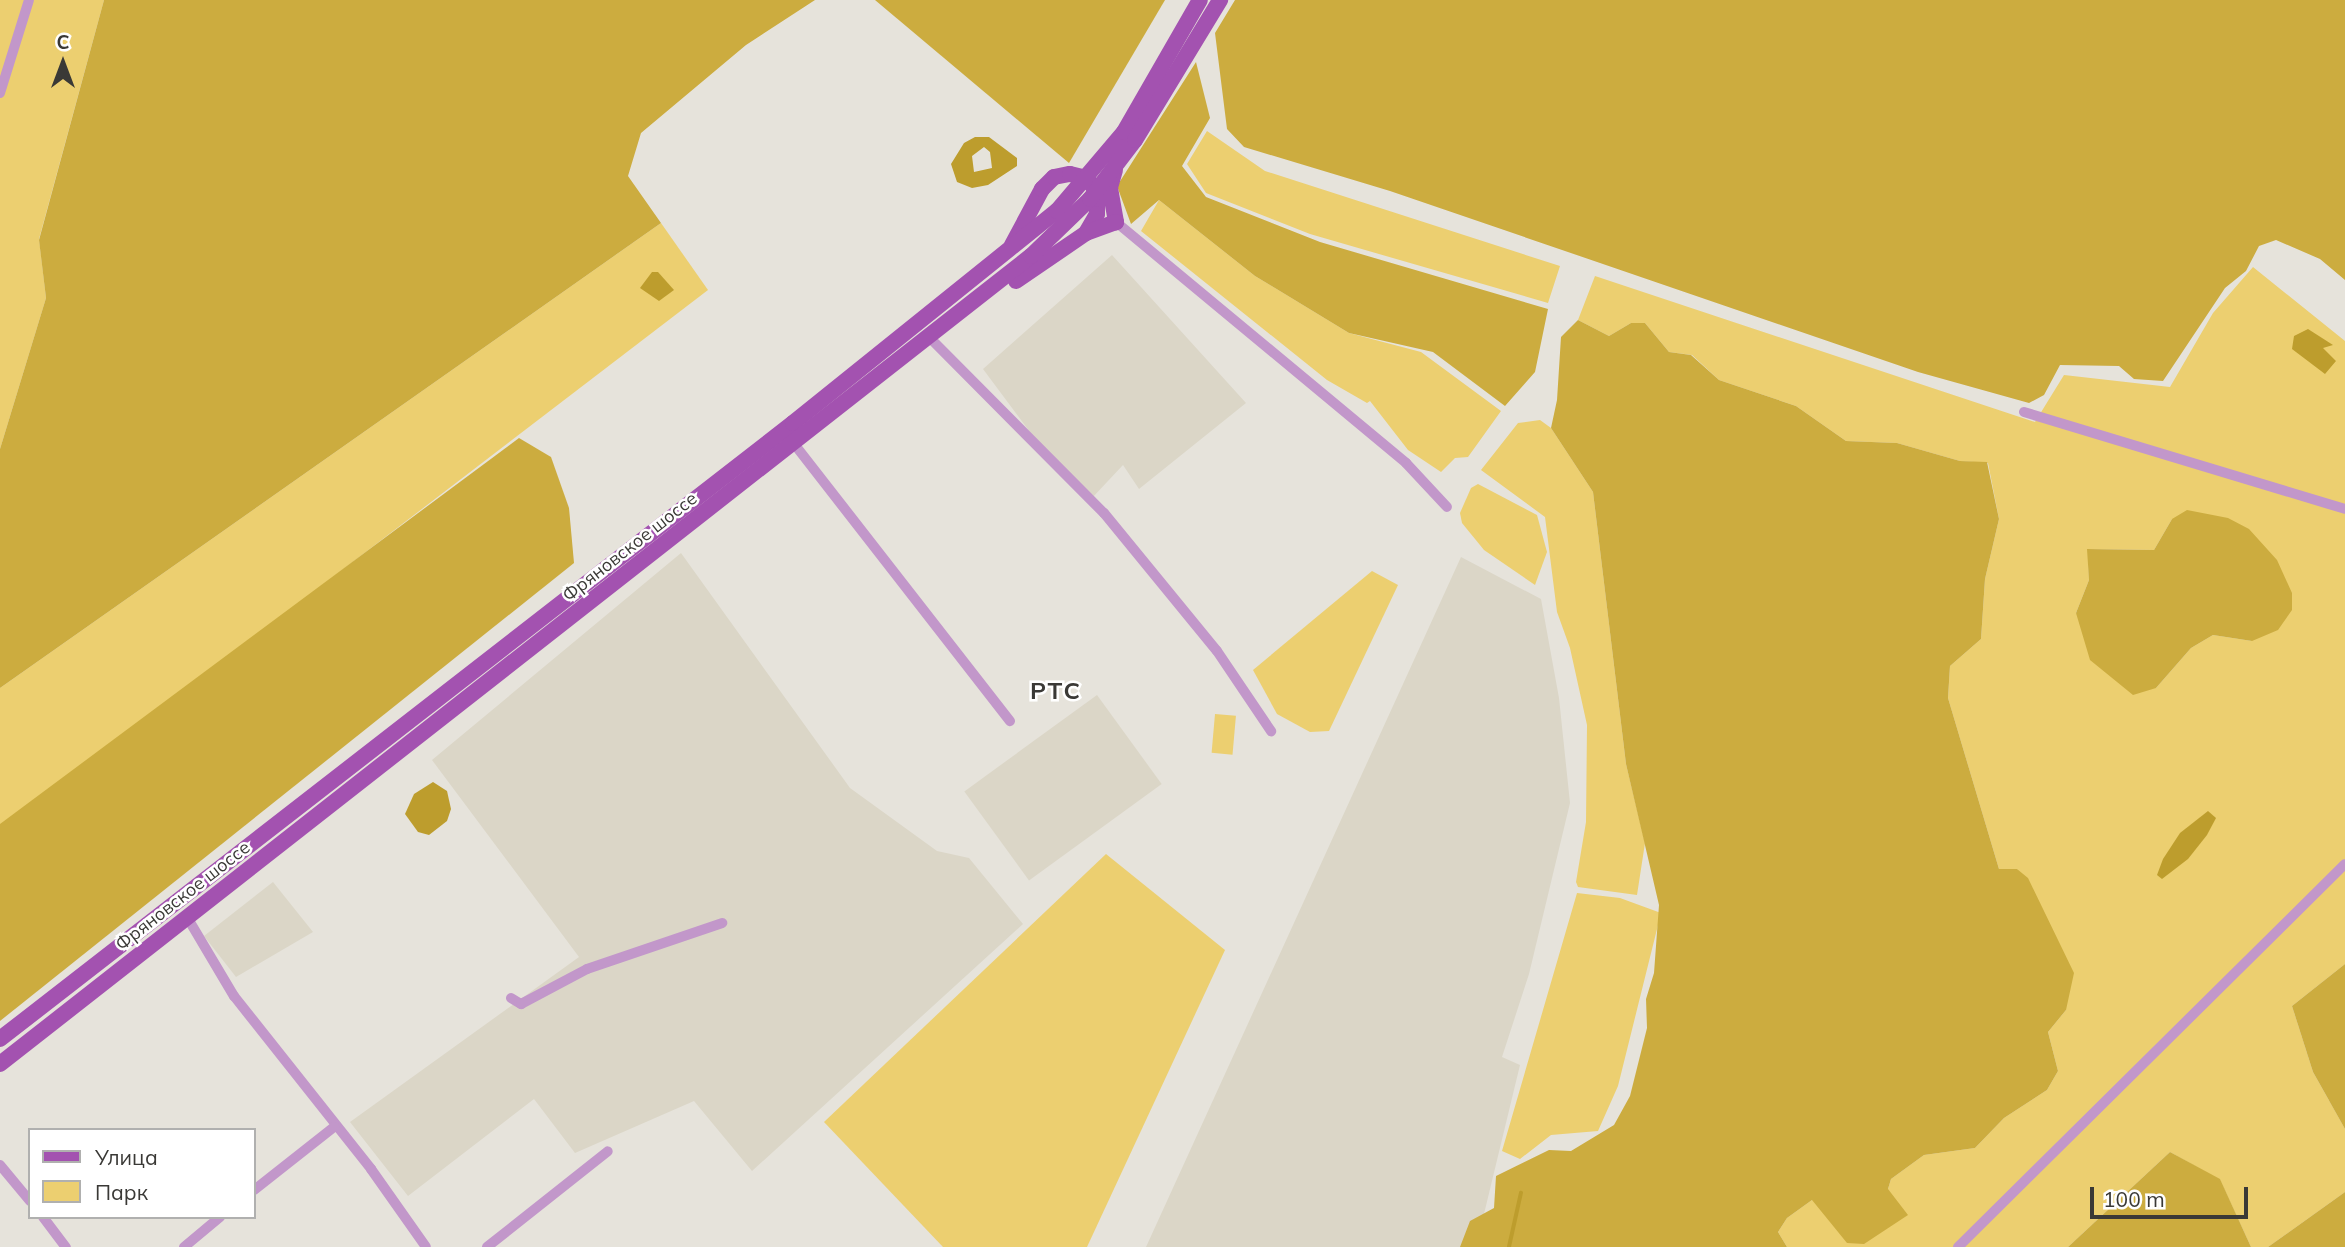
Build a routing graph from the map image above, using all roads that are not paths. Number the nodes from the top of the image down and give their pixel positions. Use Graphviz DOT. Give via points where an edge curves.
graph roads {
  1 [pos="29,0"];
  2 [pos="1200,0"];
  3 [pos="1220,0"];
  4 [pos="0,93"];
  5 [pos="1118,162"];
  6 [pos="1091,184"];
  7 [pos="1115,222"];
  8 [pos="1086,233"];
  9 [pos="1009,250"];
  10 [pos="976,302"];
  11 [pos="930,338"];
  12 [pos="2024,412"];
  13 [pos="795,445"];
  14 [pos="1447,507"];
  15 [pos="2345,509"];
  16 [pos="1010,721"];
  17 [pos="1271,730"];
  18 [pos="2345,864"];
  19 [pos="187,917"];
  20 [pos="722,923"];
  21 [pos="511,998"];
  22 [pos="0,1039"];
  23 [pos="0,1064"];
  24 [pos="334,1127"];
  25 [pos="608,1150"];
  26 [pos="0,1166"];
  27 [pos="256,1188"];
  28 [pos="28,1199"];
  29 [pos="45,1219"];
  30 [pos="218,1219"];
  31 [pos="66,1247"];
  32 [pos="184,1247"];
  33 [pos="426,1247"];
  34 [pos="487,1247"];
  35 [pos="1958,1247"];
  1 -- 4 [label="street"];
  2 -- 6 [label="main road, Фряновское шоссе"];
  3 -- 5 [label="main road, Фряновское шоссе" via="1157,108"];
  5 -- 6 [label="main road, Фряновское шоссе"];
  5 -- 7 [label="main road" via="1110,188"];
  6 -- 7 [label="main road"];
  6 -- 8 [label="main road" via="1097,214"];
  6 -- 9 [label="main road, Фряновское шоссе"];
  6 -- 9 [label="main road" via="1070,174 1048,182"];
  6 -- 10 [label="main road, Фряновское шоссе"];
  7 -- 8 [label="main road"];
  7 -- 14 [label="street" via="1406,463"];
  8 -- 10 [label="main road"];
  9 -- 22 [label="main road, Фряновское шоссе" via="793,424"];
  10 -- 11 [label="main road, Фряновское шоссе"];
  11 -- 13 [label="main road, Фряновское шоссе"];
  11 -- 17 [label="street" via="1104,513 1217,651"];
  12 -- 15 [label="street"];
  13 -- 16 [label="street"];
  13 -- 19 [label="main road, Фряновское шоссе"];
  18 -- 35 [label="street"];
  19 -- 23 [label="main road, Фряновское шоссе"];
  19 -- 24 [label="street" via="234,996"];
  20 -- 21 [label="street" via="587,968 521,1004"];
  24 -- 27 [label="street"];
  24 -- 33 [label="street" via="371,1169"];
  25 -- 34 [label="street"];
  26 -- 28 [label="street"];
  29 -- 31 [label="street"];
  30 -- 32 [label="street"];
}
